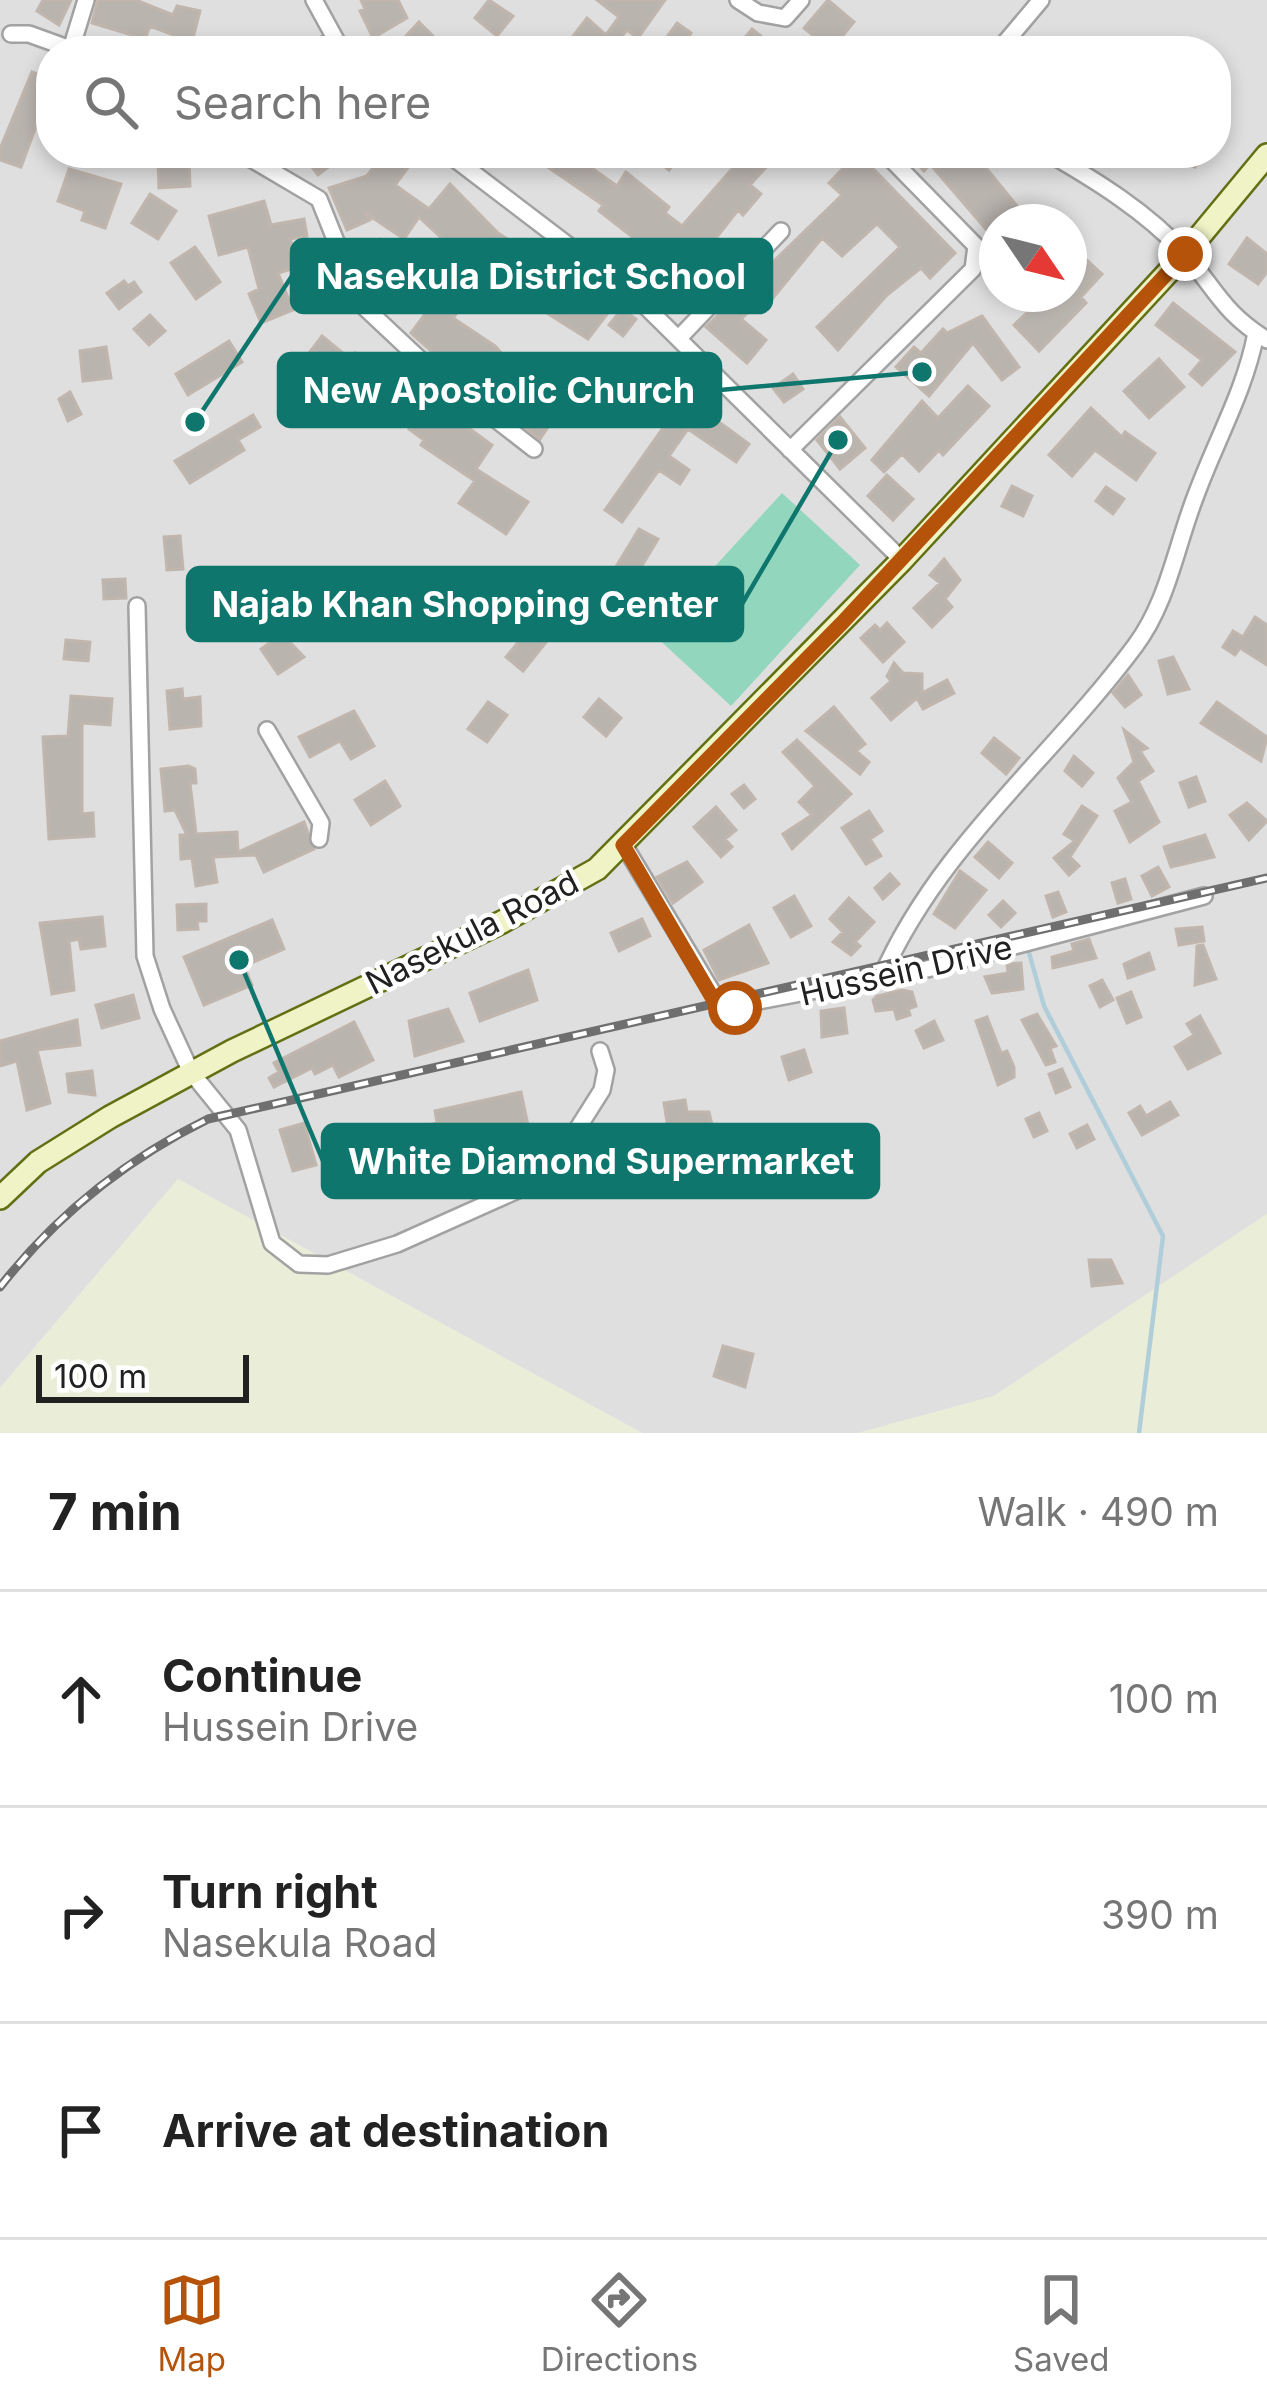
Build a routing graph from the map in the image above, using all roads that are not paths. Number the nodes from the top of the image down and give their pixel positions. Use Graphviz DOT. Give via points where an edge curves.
graph roads {
  1 [pos="86,0"];
  2 [pos="314,0"];
  3 [pos="738,0"];
  4 [pos="801,0"];
  5 [pos="1041,0"];
  6 [pos="10,34"];
  7 [pos="36,36"];
  8 [pos="77,36"];
  9 [pos="333,36"];
  10 [pos="1011,36"];
  11 [pos="1267,155"];
  12 [pos="266,168"];
  13 [pos="467,168"];
  14 [pos="899,168"];
  15 [pos="1073,168"];
  16 [pos="781,231"];
  17 [pos="1185,254"];
  18 [pos="1261,337"];
  19 [pos="679,338"];
  20 [pos="534,449"];
  21 [pos="790,450"];
  22 [pos="902,560"];
  23 [pos="137,606"];
  24 [pos="267,730"];
  25 [pos="319,839"];
  26 [pos="623,845"];
  27 [pos="1204,896"];
  28 [pos="881,978"];
  29 [pos="600,1052"];
  30 [pos="191,1072"];
  31 [pos="0,1198"];
  1 -- 8 [label="street"];
  2 -- 9 [label="street"];
  3 -- 4 [label="street" via="785,17"];
  5 -- 10 [label="street"];
  6 -- 7 [label="street"];
  11 -- 17 [label="main road, Nasekula Road"];
  12 -- 20 [label="street" via="319,199 361,304"];
  13 -- 19 [label="street"];
  14 -- 21 [label="street" via="976,245 973,269"];
  15 -- 17 [label="street"];
  16 -- 19 [label="street"];
  17 -- 18 [label="street" via="1206,288"];
  17 -- 22 [label="main road, Nasekula Road"];
  18 -- 28 [label="street" via="1191,507 1159,611 962,846 906,922"];
  19 -- 21 [label="street"];
  21 -- 22 [label="street"];
  22 -- 26 [label="main road, Nasekula Road"];
  23 -- 30 [label="street" via="146,956"];
  24 -- 25 [label="street" via="321,824"];
  26 -- 28 [label="street, Hussein Drive" via="722,1008"];
  26 -- 30 [label="main road, Nasekula Road" via="565,890"];
  27 -- 28 [label="street, Hussein Drive"];
  29 -- 30 [label="street" via="607,1070 602,1090 547,1177 397,1244 328,1265 298,1264 272,1243 238,1130"];
  30 -- 31 [label="main road, Nasekula Road" via="38,1162"];
}
